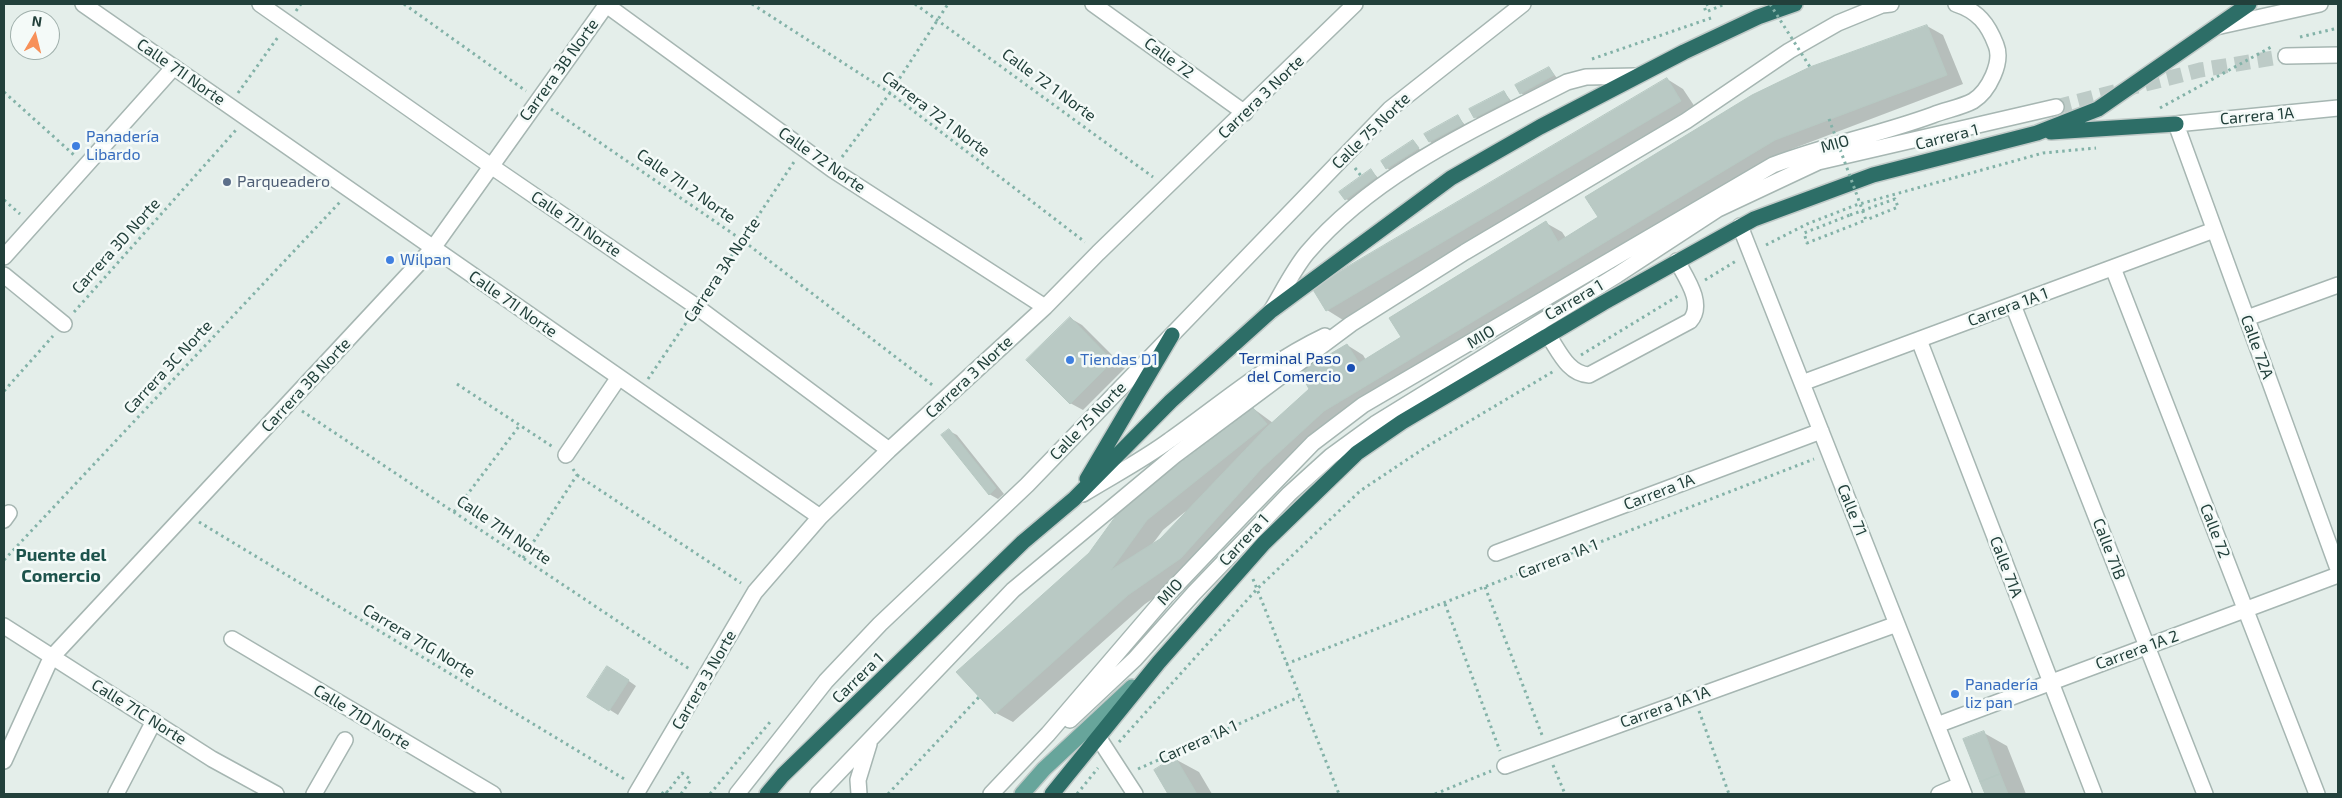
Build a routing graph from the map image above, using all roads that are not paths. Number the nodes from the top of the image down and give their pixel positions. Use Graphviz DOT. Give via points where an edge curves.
graph roads {
  1 [pos="83,4"];
  2 [pos="260,4"];
  3 [pos="606,4"];
  4 [pos="1093,4"];
  5 [pos="1355,4"];
  6 [pos="1523,4"];
  7 [pos="1795,4"];
  8 [pos="1886,4"];
  9 [pos="1956,4"];
  10 [pos="2249,4"];
  11 [pos="2320,4"];
  12 [pos="2212,28"];
  13 [pos="2281,49"];
  14 [pos="2338,55"];
  15 [pos="174,67"];
  16 [pos="1637,76"];
  17 [pos="2056,107"];
  18 [pos="2338,108"];
  19 [pos="1245,113"];
  20 [pos="2176,124"];
  21 [pos="2037,133"];
  22 [pos="491,166"];
  23 [pos="1740,226"];
  24 [pos="2214,230"];
  25 [pos="1669,242"];
  26 [pos="433,248"];
  27 [pos="4,256"];
  28 [pos="1677,260"];
  29 [pos="2113,268"];
  30 [pos="4,275"];
  31 [pos="2338,285"];
  32 [pos="1603,303"];
  33 [pos="2014,305"];
  34 [pos="1045,307"];
  35 [pos="1271,311"];
  36 [pos="2246,318"];
  37 [pos="64,324"];
  38 [pos="1351,324"];
  39 [pos="1172,335"];
  40 [pos="1548,336"];
  41 [pos="1918,340"];
  42 [pos="619,378"];
  43 [pos="1802,383"];
  44 [pos="1821,431"];
  45 [pos="888,450"];
  46 [pos="566,455"];
  47 [pos="1312,495"];
  48 [pos="1074,500"];
  49 [pos="820,518"];
  50 [pos="1234,552"];
  51 [pos="1496,553"];
  52 [pos="2338,569"];
  53 [pos="2338,575"];
  54 [pos="2246,610"];
  55 [pos="1897,624"];
  56 [pos="4,626"];
  57 [pos="232,639"];
  58 [pos="2147,646"];
  59 [pos="51,658"];
  60 [pos="1159,662"];
  61 [pos="2051,682"];
  62 [pos="154,721"];
  63 [pos="1937,725"];
  64 [pos="1098,737"];
  65 [pos="345,740"];
  66 [pos="870,742"];
  67 [pos="4,761"];
  68 [pos="1019,766"];
  69 [pos="1505,766"];
  70 [pos="784,775"];
  71 [pos="1962,789"];
  72 [pos="638,791"];
  73 [pos="116,794"];
  74 [pos="276,794"];
  75 [pos="314,794"];
  76 [pos="493,794"];
  77 [pos="737,794"];
  78 [pos="767,794"];
  79 [pos="774,794"];
  80 [pos="818,794"];
  81 [pos="859,794"];
  82 [pos="991,794"];
  83 [pos="1022,794"];
  84 [pos="1052,794"];
  85 [pos="1134,794"];
  86 [pos="1939,794"];
  87 [pos="2094,794"];
  88 [pos="2205,794"];
  89 [pos="2317,794"];
  1 -- 15 [label="street, Calle 71I Norte"];
  2 -- 22 [label="street, Calle 71J Norte"];
  3 -- 22 [label="street, Carrera 3B Norte"];
  3 -- 34 [label="street, Calle 72 Norte" via="833,170"];
  4 -- 19 [label="street, Calle 72"];
  5 -- 19 [label="street, Carrera 3 Norte"];
  6 -- 39 [label="street, Calle 75 Norte" via="1390,109"];
  7 -- 16 [label="highway, Carrera 1" via="1750,21"];
  8 -- 38 [label="street" via="1838,23 1790,51 1686,121"];
  9 -- 68 [label="street, MIO" via="1982,17 1999,51 1995,76 1974,100 1774,165 1363,405 1313,444 1174,587"];
  10 -- 12 [label="highway, Carrera 1"];
  11 -- 12 [label="street"];
  12 -- 21 [label="highway, Carrera 1" via="2098,109"];
  13 -- 14 [label="street"];
  15 -- 26 [label="street, Calle 71I Norte"];
  15 -- 27 [label="street"];
  16 -- 35 [label="highway, Carrera 1" via="1451,178"];
  16 -- 35 [label="street" via="1586,77 1567,82 1436,148 1340,217 1305,255"];
  17 -- 25 [label="street" via="1818,162 1718,209"];
  18 -- 20 [label="street, Carrera 1A"];
  19 -- 34 [label="street, Carrera 3 Norte"];
  20 -- 21 [label="highway"];
  20 -- 24 [label="street, Calle 72A"];
  21 -- 23 [label="highway, Carrera 1" via="1873,175 1808,197"];
  22 -- 26 [label="street, Carrera 3B Norte"];
  22 -- 45 [label="street, Calle 71J Norte" via="697,307"];
  23 -- 28 [label="highway, Carrera 1"];
  23 -- 43 [label="street, Calle 71"];
  24 -- 29 [label="street, Carrera 1A 1"];
  24 -- 36 [label="street, Calle 72A"];
  25 -- 32 [label="street"];
  25 -- 50 [label="street" via="1375,424 1331,456 1289,494"];
  26 -- 42 [label="street, Calle 71I Norte"];
  26 -- 59 [label="street, Carrera 3B Norte"];
  28 -- 32 [label="highway, Carrera 1"];
  28 -- 40 [label="street" via="1696,307 1690,321 1589,375 1581,375 1567,363"];
  29 -- 33 [label="street, Carrera 1A 1"];
  29 -- 54 [label="street, Calle 72"];
  30 -- 37 [label="street"];
  31 -- 36 [label="street"];
  32 -- 40 [label="highway, Carrera 1"];
  33 -- 41 [label="street, Carrera 1A 1"];
  33 -- 58 [label="street, Calle 71B"];
  34 -- 45 [label="street, Carrera 3 Norte"];
  35 -- 48 [label="highway, Carrera 1" via="1171,401"];
  36 -- 52 [label="street, Calle 72A"];
  38 -- 48 [label="street" via="1307,345 1242,386 1169,442"];
  38 -- 66 [label="street" via="1174,456 1013,590"];
  39 -- 48 [label="highway"];
  39 -- 77 [label="street, Calle 75 Norte" via="1027,485 873,631 826,682"];
  40 -- 47 [label="highway, Carrera 1" via="1402,422 1357,454"];
  41 -- 43 [label="street, Carrera 1A 1"];
  41 -- 61 [label="street, Calle 71A"];
  42 -- 46 [label="street"];
  42 -- 49 [label="street, Calle 71I Norte"];
  43 -- 44 [label="street, Calle 71"];
  44 -- 51 [label="street, Carrera 1A"];
  44 -- 55 [label="street, Calle 71"];
  45 -- 49 [label="street, Carrera 3 Norte"];
  47 -- 50 [label="street"];
  47 -- 60 [label="highway, Carrera 1" via="1246,563"];
  48 -- 70 [label="highway, Carrera 1" via="1023,542"];
  49 -- 72 [label="street, Carrera 3 Norte" via="755,592"];
  50 -- 68 [label="street" via="1100,693"];
  53 -- 54 [label="street, Carrera 1A 2"];
  54 -- 58 [label="street, Carrera 1A 2"];
  54 -- 89 [label="street, Calle 72"];
  55 -- 63 [label="street, Calle 71"];
  55 -- 69 [label="street, Carrera 1A 1A"];
  56 -- 59 [label="street, Calle 71C Norte"];
  57 -- 76 [label="street, Calle 71D Norte"];
  58 -- 61 [label="street, Carrera 1A 2"];
  58 -- 88 [label="street, Calle 71B"];
  59 -- 62 [label="street, Calle 71C Norte"];
  59 -- 67 [label="street, Carrera 3B Norte"];
  60 -- 64 [label="highway"];
  60 -- 83 [label="main road, Carrera 1" via="1044,769"];
  61 -- 63 [label="street, Carrera 1A 2"];
  61 -- 87 [label="street, Calle 71A"];
  62 -- 73 [label="street"];
  62 -- 74 [label="street, Calle 71C Norte" via="212,759"];
  63 -- 71 [label="street, Calle 71"];
  64 -- 84 [label="highway"];
  64 -- 85 [label="street"];
  65 -- 75 [label="street"];
  66 -- 80 [label="street"];
  66 -- 81 [label="street" via="858,780"];
  68 -- 82 [label="street, MIO"];
  70 -- 78 [label="highway"];
  70 -- 79 [label="main road, Carrera 1"];
  71 -- 86 [label="street"];
}
